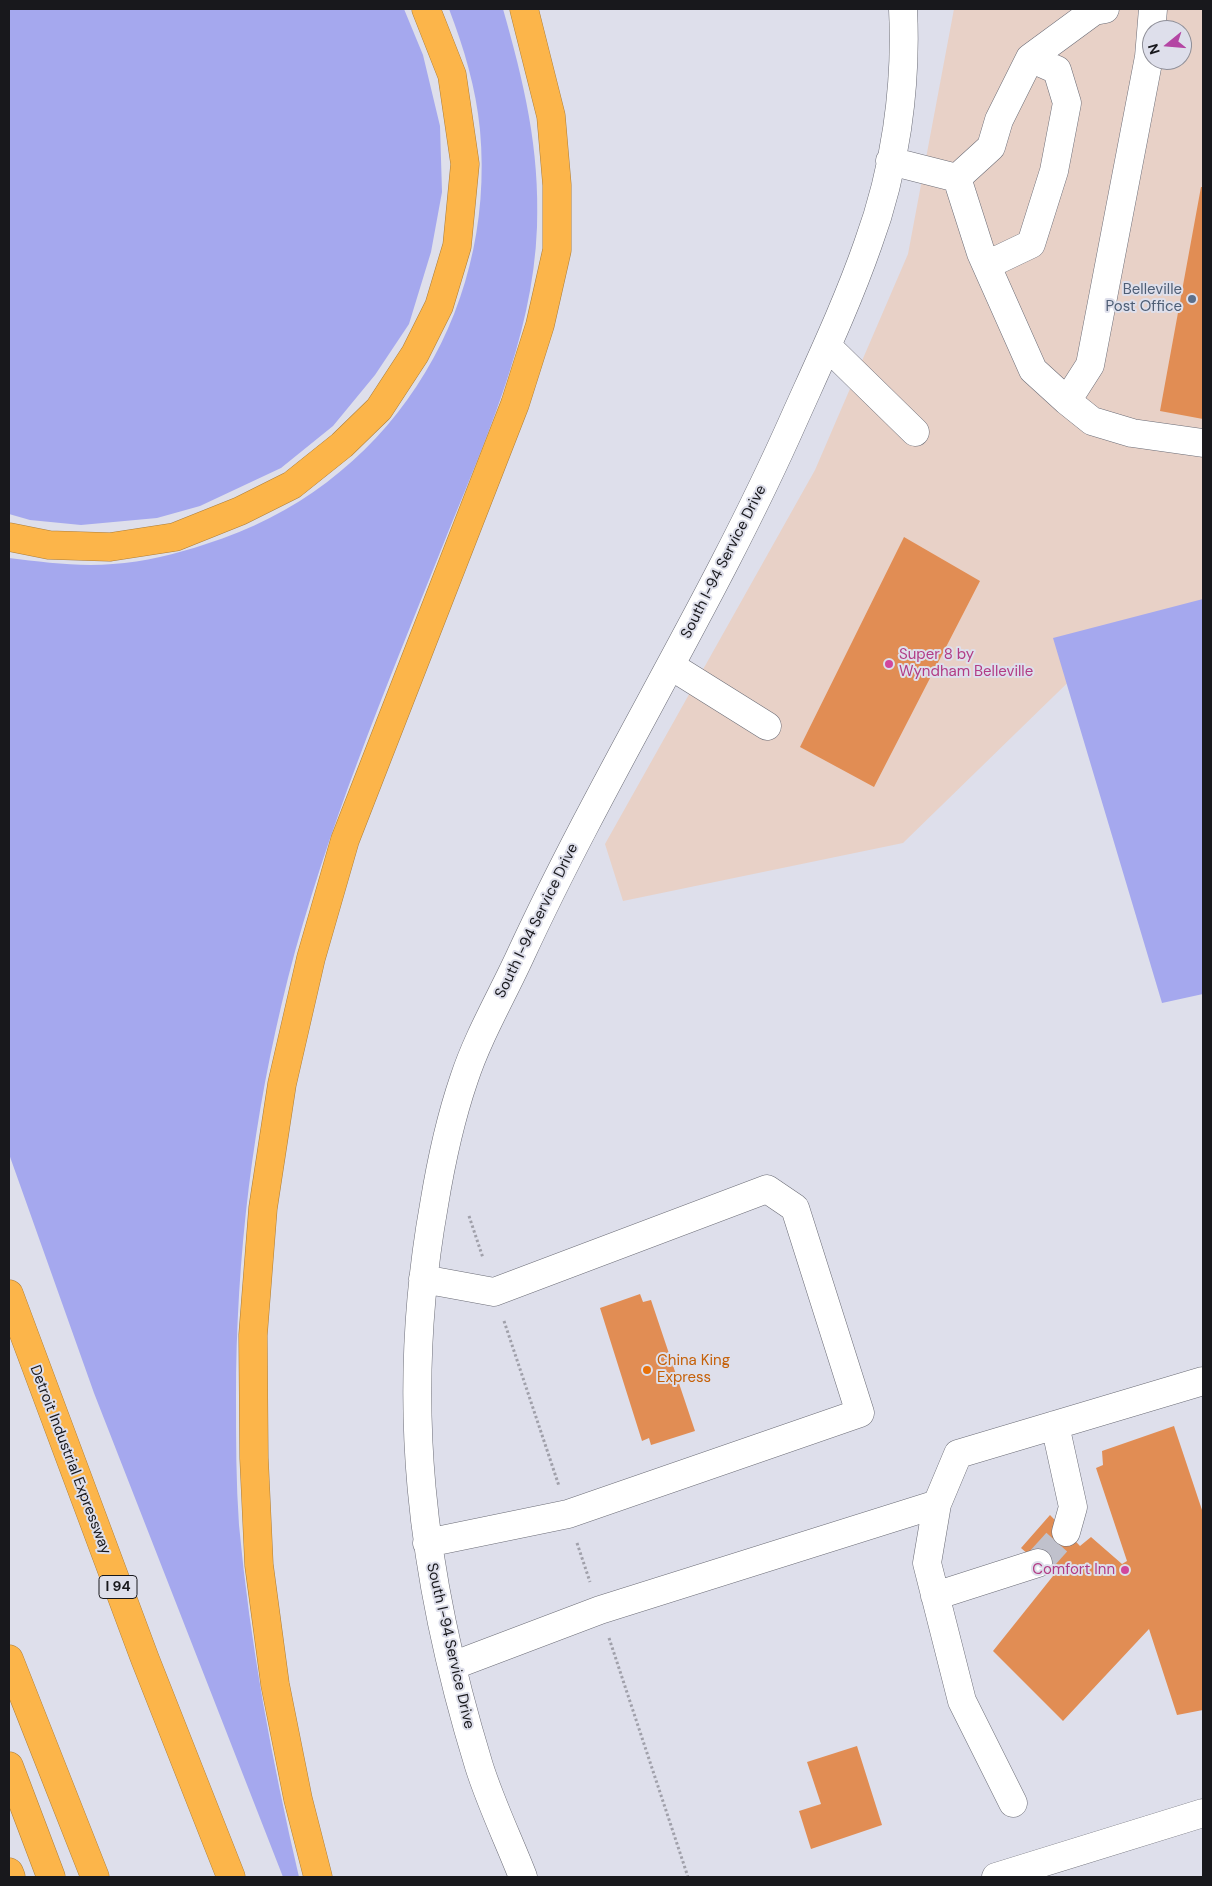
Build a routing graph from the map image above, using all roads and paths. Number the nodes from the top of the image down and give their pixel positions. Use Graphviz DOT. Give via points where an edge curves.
graph roads {
  1 [pos="426,9"];
  2 [pos="524,9"];
  3 [pos="903,9"];
  4 [pos="1104,9"];
  5 [pos="1153,9"];
  6 [pos="1030,58"];
  7 [pos="890,161"];
  8 [pos="957,178"];
  9 [pos="987,265"];
  10 [pos="827,346"];
  11 [pos="1067,401"];
  12 [pos="915,432"];
  13 [pos="1203,443"];
  14 [pos="9,537"];
  15 [pos="671,666"];
  16 [pos="767,726"];
  17 [pos="469,1216"];
  18 [pos="423,1279"];
  19 [pos="494,1292"];
  20 [pos="9,1294"];
  21 [pos="1203,1380"];
  22 [pos="1055,1425"];
  23 [pos="559,1487"];
  24 [pos="937,1504"];
  25 [pos="1066,1532"];
  26 [pos="576,1539"];
  27 [pos="427,1542"];
  28 [pos="1038,1563"];
  29 [pos="591,1583"];
  30 [pos="935,1596"];
  31 [pos="608,1636"];
  32 [pos="9,1659"];
  33 [pos="452,1666"];
  34 [pos="9,1766"];
  35 [pos="1013,1803"];
  36 [pos="1203,1813"];
  37 [pos="9,1872"];
  38 [pos="11,1877"];
  39 [pos="51,1877"];
  40 [pos="95,1877"];
  41 [pos="231,1877"];
  42 [pos="318,1877"];
  43 [pos="524,1877"];
  44 [pos="688,1877"];
  45 [pos="996,1877"];
  1 -- 14 [label="highway" via="452,75 465,164 457,246 439,306 379,410 292,485 240,512 175,537 110,547 48,545"];
  2 -- 42 [label="highway" via="552,116 557,250 549,288 515,404 345,840 311,958 282,1084 263,1208 253,1335 259,1564 275,1684 298,1799"];
  3 -- 7 [label="street, South I-94 Service Drive" via="902,86"];
  4 -- 6 [label="street" via="1094,11"];
  5 -- 11 [label="street" via="1149,57 1090,365"];
  6 -- 8 [label="street" via="999,120 991,147"];
  6 -- 9 [label="street" via="1056,70 1067,103 1054,171 1031,244"];
  7 -- 8 [label="street"];
  7 -- 10 [label="street, South I-94 Service Drive" via="869,242"];
  8 -- 9 [label="street"];
  9 -- 11 [label="street" via="1033,370"];
  10 -- 12 [label="street"];
  10 -- 15 [label="street, South I-94 Service Drive" via="782,447"];
  11 -- 13 [label="street" via="1092,421 1132,433"];
  15 -- 16 [label="street"];
  15 -- 18 [label="street, South I-94 Service Drive" via="557,875 465,1074 445,1143"];
  17 -- 19 [label="path"];
  18 -- 19 [label="street"];
  18 -- 27 [label="street, South I-94 Service Drive" via="415,1388 418,1468"];
  19 -- 23 [label="path"];
  19 -- 27 [label="street" via="767,1189 796,1208 860,1413 568,1514"];
  20 -- 41 [label="highway, Detroit Industrial Expressway / I 94" via="145,1659"];
  21 -- 22 [label="street"];
  22 -- 24 [label="street" via="958,1454"];
  22 -- 25 [label="street" via="1073,1507"];
  24 -- 30 [label="street" via="928,1563"];
  24 -- 33 [label="street" via="600,1610"];
  26 -- 29 [label="path"];
  27 -- 33 [label="street, South I-94 Service Drive"];
  28 -- 30 [label="street"];
  30 -- 35 [label="street" via="962,1701"];
  31 -- 44 [label="path"];
  32 -- 40 [label="highway"];
  33 -- 43 [label="street, South I-94 Service Drive" via="480,1770"];
  34 -- 39 [label="highway"];
  36 -- 45 [label="street"];
  37 -- 38 [label="highway"];
}
